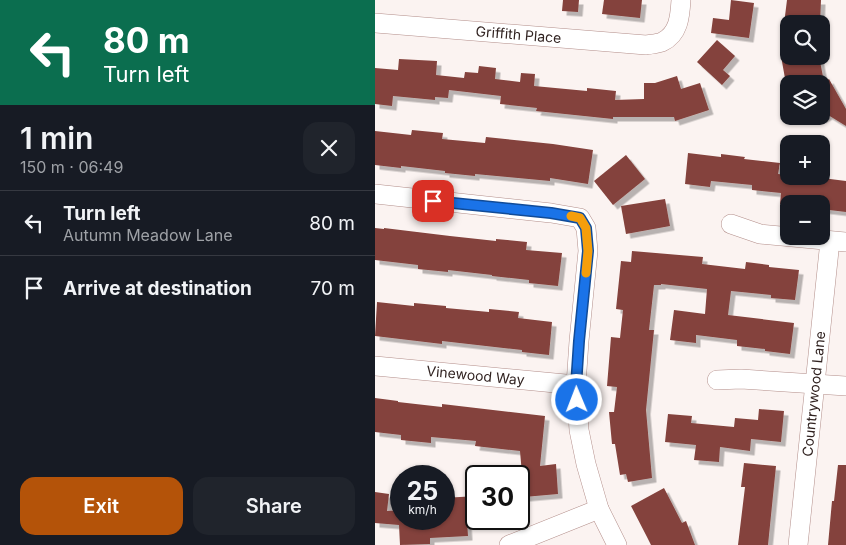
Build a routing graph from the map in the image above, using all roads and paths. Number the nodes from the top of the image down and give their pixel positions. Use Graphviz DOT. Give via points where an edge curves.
graph roads {
  1 [pos="681,0"];
  2 [pos="375,23"];
  3 [pos="375,194"];
  4 [pos="731,224"];
  5 [pos="838,241"];
  6 [pos="375,366"];
  7 [pos="717,380"];
  8 [pos="814,384"];
  9 [pos="576,386"];
  10 [pos="846,386"];
  11 [pos="599,510"];
  12 [pos="509,545"];
  13 [pos="617,545"];
  14 [pos="797,545"];
  1 -- 2 [label="street, Griffith Place" via="679,22 671,36 662,42 646,45"];
  3 -- 9 [label="street" via="580,218 586,228 588,251"];
  4 -- 5 [label="street" via="761,234"];
  5 -- 8 [label="street, Countrywood Lane"];
  6 -- 9 [label="street, Vinewood Way"];
  7 -- 8 [label="street"];
  8 -- 10 [label="street"];
  8 -- 14 [label="street, Countrywood Lane"];
  9 -- 11 [label="street" via="579,430"];
  11 -- 12 [label="street"];
  11 -- 13 [label="street"];
}
